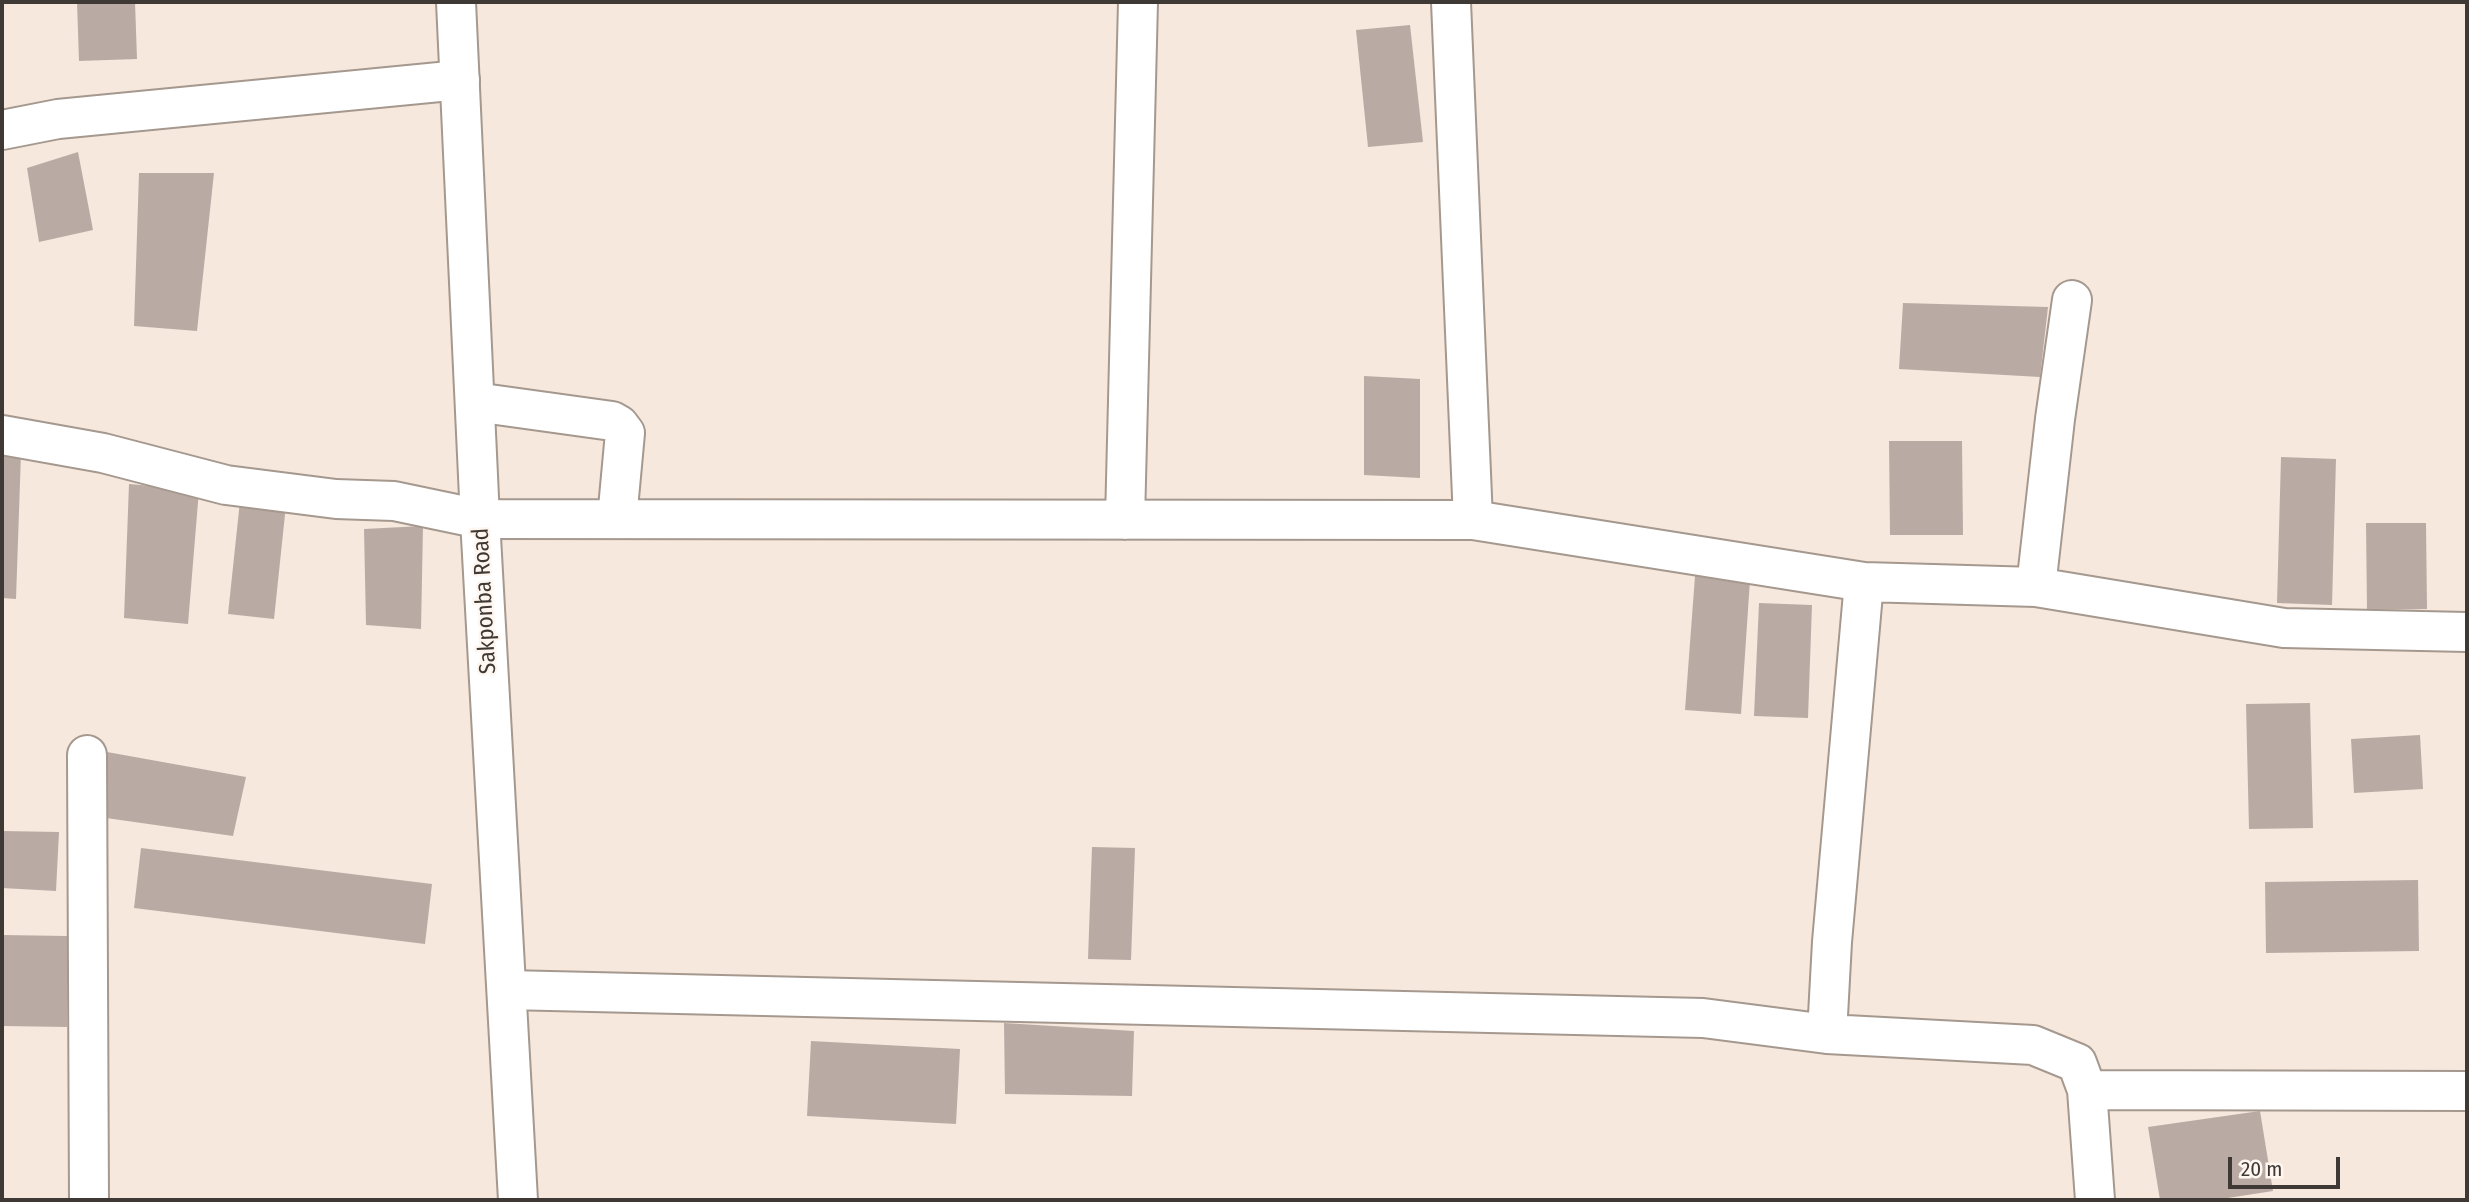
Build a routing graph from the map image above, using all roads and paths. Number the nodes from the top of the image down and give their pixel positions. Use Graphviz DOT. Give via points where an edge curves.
graph roads {
  1 [pos="456,2"];
  2 [pos="1138,2"];
  3 [pos="1451,2"];
  4 [pos="460,80"];
  5 [pos="2,130"];
  6 [pos="2072,300"];
  7 [pos="475,402"];
  8 [pos="2,435"];
  9 [pos="480,519"];
  10 [pos="617,519"];
  11 [pos="1125,520"];
  12 [pos="1473,520"];
  13 [pos="1864,582"];
  14 [pos="2036,587"];
  15 [pos="2467,632"];
  16 [pos="88,755"];
  17 [pos="507,990"];
  18 [pos="1827,1034"];
  19 [pos="2087,1090"];
  20 [pos="2467,1091"];
  21 [pos="89,1200"];
  22 [pos="518,1200"];
  23 [pos="2095,1200"];
  1 -- 4 [label="street, Sakponba Road"];
  2 -- 11 [label="street"];
  3 -- 12 [label="street"];
  4 -- 5 [label="street" via="58,119"];
  4 -- 7 [label="street, Sakponba Road"];
  6 -- 14 [label="street"];
  7 -- 9 [label="street, Sakponba Road"];
  7 -- 10 [label="street" via="620,425 625,433"];
  8 -- 9 [label="street" via="103,453 226,485 336,499 394,501"];
  9 -- 10 [label="street"];
  9 -- 17 [label="street, Sakponba Road"];
  10 -- 11 [label="street"];
  11 -- 12 [label="street"];
  12 -- 13 [label="street"];
  13 -- 14 [label="street"];
  13 -- 18 [label="street"];
  14 -- 15 [label="street" via="2284,628"];
  16 -- 21 [label="street"];
  17 -- 18 [label="street" via="1703,1018"];
  17 -- 22 [label="street, Sakponba Road"];
  18 -- 19 [label="street" via="2033,1045 2077,1063"];
  19 -- 20 [label="street"];
  19 -- 23 [label="street"];
}
